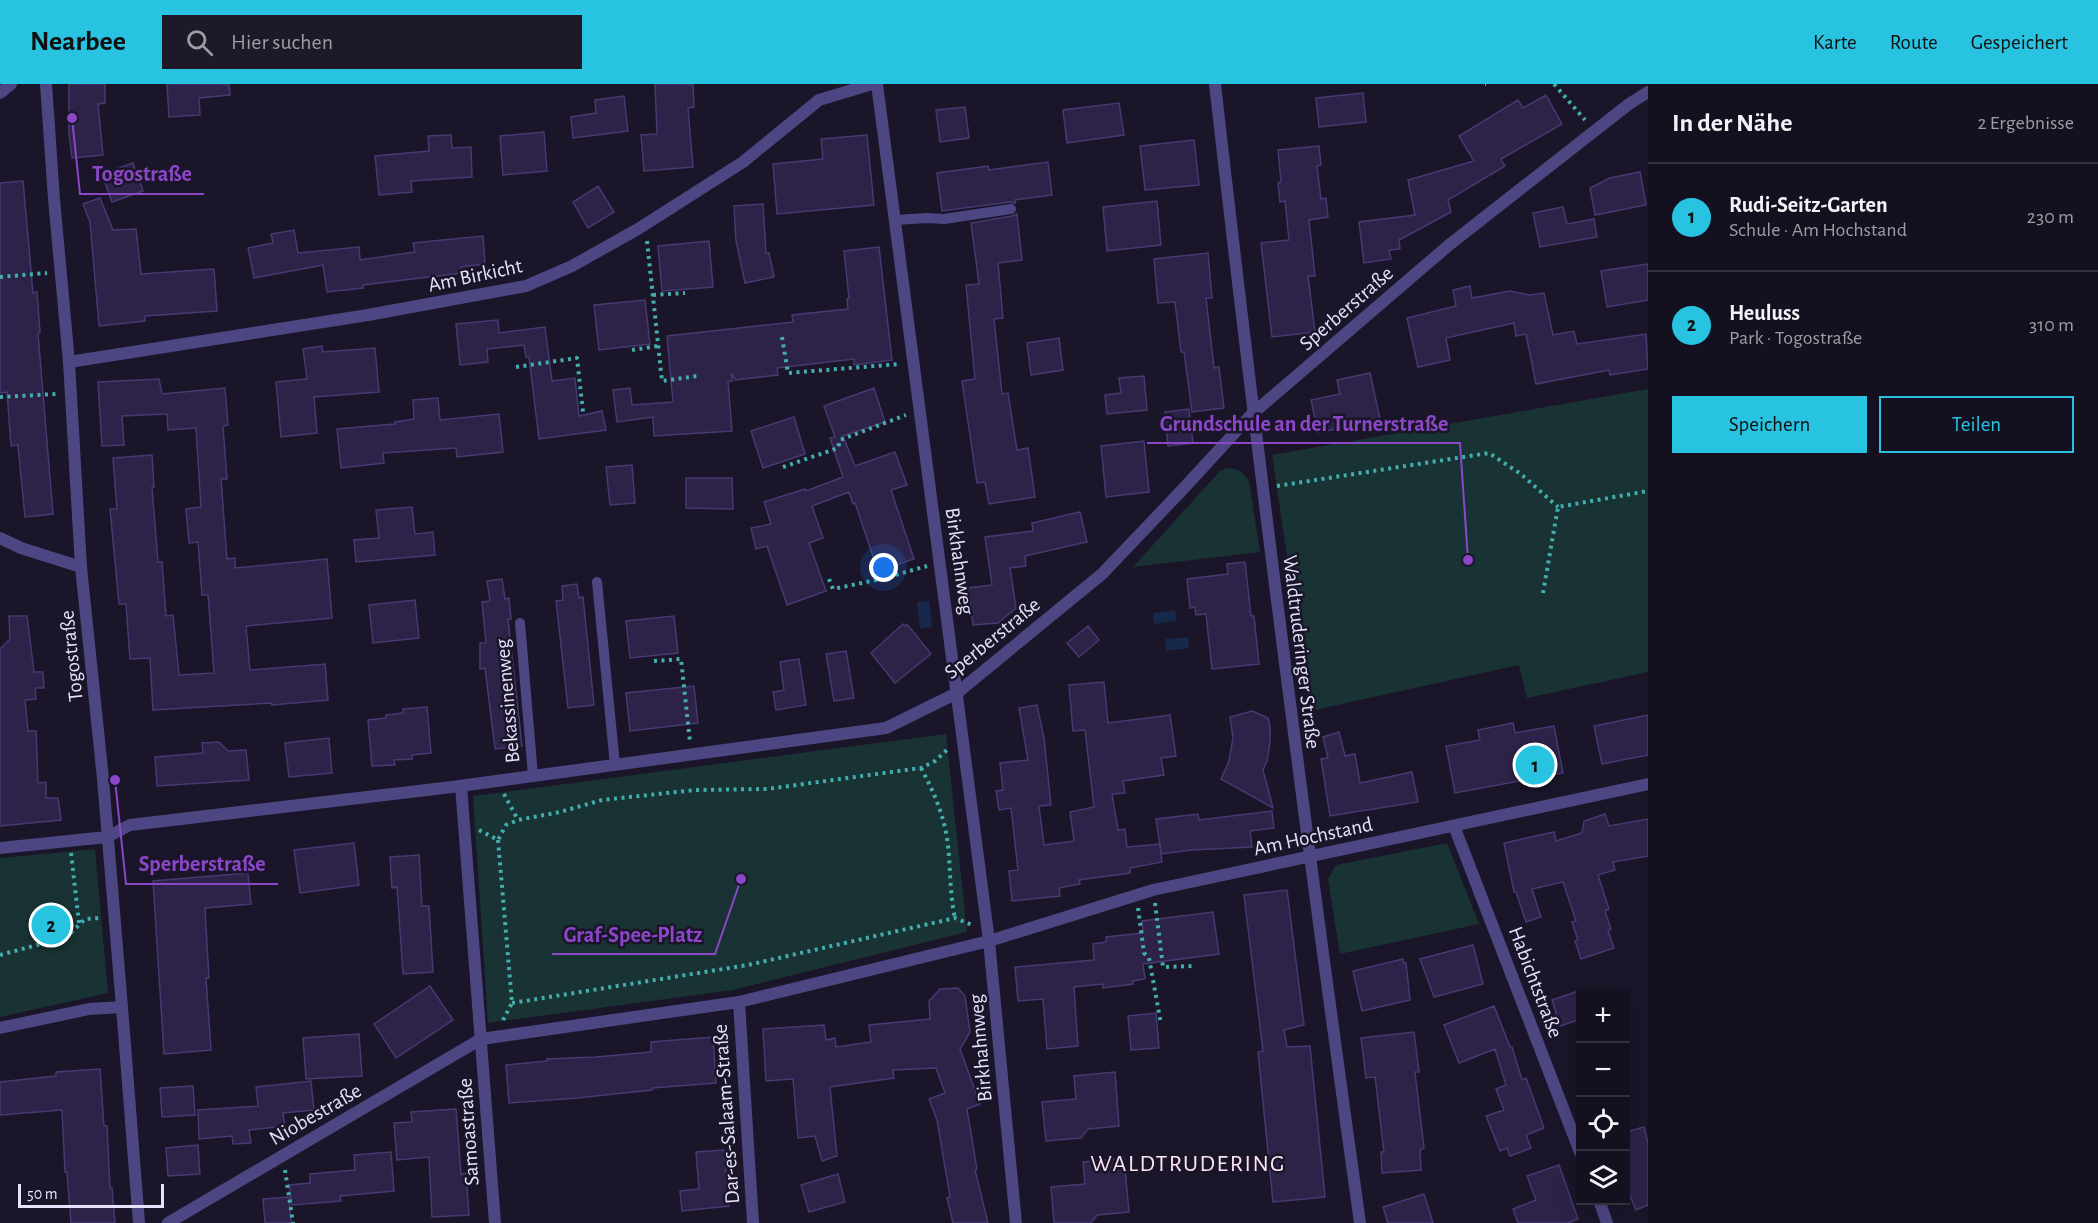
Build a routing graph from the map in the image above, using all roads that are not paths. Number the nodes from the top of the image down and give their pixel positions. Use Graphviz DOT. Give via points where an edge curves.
graph roads {
  1 [pos="11,84"];
  2 [pos="46,84"];
  3 [pos="872,84"];
  4 [pos="877,84"];
  5 [pos="1215,84"];
  6 [pos="1648,92"];
  7 [pos="0,93"];
  8 [pos="1011,209"];
  9 [pos="895,220"];
  10 [pos="69,362"];
  11 [pos="1252,414"];
  12 [pos="0,538"];
  13 [pos="81,567"];
  14 [pos="597,582"];
  15 [pos="520,623"];
  16 [pos="957,693"];
  17 [pos="615,765"];
  18 [pos="533,776"];
  19 [pos="1648,784"];
  20 [pos="461,786"];
  21 [pos="1454,826"];
  22 [pos="107,837"];
  23 [pos="0,848"];
  24 [pos="1308,856"];
  25 [pos="989,940"];
  26 [pos="739,1002"];
  27 [pos="122,1007"];
  28 [pos="0,1028"];
  29 [pos="484,1039"];
  30 [pos="1581,1151"];
  31 [pos="1601,1205"];
  32 [pos="139,1223"];
  33 [pos="168,1223"];
  34 [pos="495,1223"];
  35 [pos="753,1223"];
  36 [pos="1016,1223"];
  37 [pos="1360,1223"];
  38 [pos="1607,1223"];
  1 -- 7 [label="street"];
  2 -- 10 [label="street, Togostraße"];
  3 -- 10 [label="street, Am Birkicht" via="819,100 743,162 572,266 526,286"];
  4 -- 9 [label="street, Birkhahnweg"];
  5 -- 11 [label="street, Waldtruderinger Straße"];
  6 -- 11 [label="street, Sperberstraße" via="1449,245"];
  8 -- 9 [label="lane" via="944,219"];
  9 -- 16 [label="street, Birkhahnweg"];
  10 -- 13 [label="street, Togostraße"];
  11 -- 16 [label="street, Sperberstraße" via="1102,574"];
  11 -- 24 [label="street, Waldtruderinger Straße"];
  12 -- 13 [label="street"];
  13 -- 22 [label="street, Togostraße"];
  14 -- 17 [label="lane"];
  15 -- 18 [label="lane, Bekassinenweg"];
  16 -- 17 [label="street, Sperberstraße" via="886,728"];
  16 -- 25 [label="street, Birkhahnweg"];
  17 -- 18 [label="street, Sperberstraße"];
  18 -- 20 [label="street, Sperberstraße"];
  19 -- 21 [label="street, Am Hochstand"];
  20 -- 22 [label="street, Sperberstraße" via="130,825"];
  20 -- 29 [label="street, Samoastraße"];
  21 -- 24 [label="street, Am Hochstand"];
  21 -- 30 [label="street, Habichtstraße"];
  22 -- 23 [label="street, Sperberstraße"];
  22 -- 27 [label="street, Togostraße"];
  24 -- 25 [label="street, Am Hochstand" via="1153,890"];
  24 -- 37 [label="street, Waldtruderinger Straße"];
  25 -- 26 [label="street, Am Hochstand"];
  25 -- 36 [label="street, Birkhahnweg"];
  26 -- 29 [label="street, Am Hochstand"];
  26 -- 35 [label="street, Dar-es-Salaam-Straße"];
  27 -- 28 [label="street" via="89,1009"];
  27 -- 32 [label="street, Togostraße"];
  29 -- 33 [label="street, Niobestraße"];
  29 -- 34 [label="street, Samoastraße"];
  31 -- 38 [label="street"];
}
